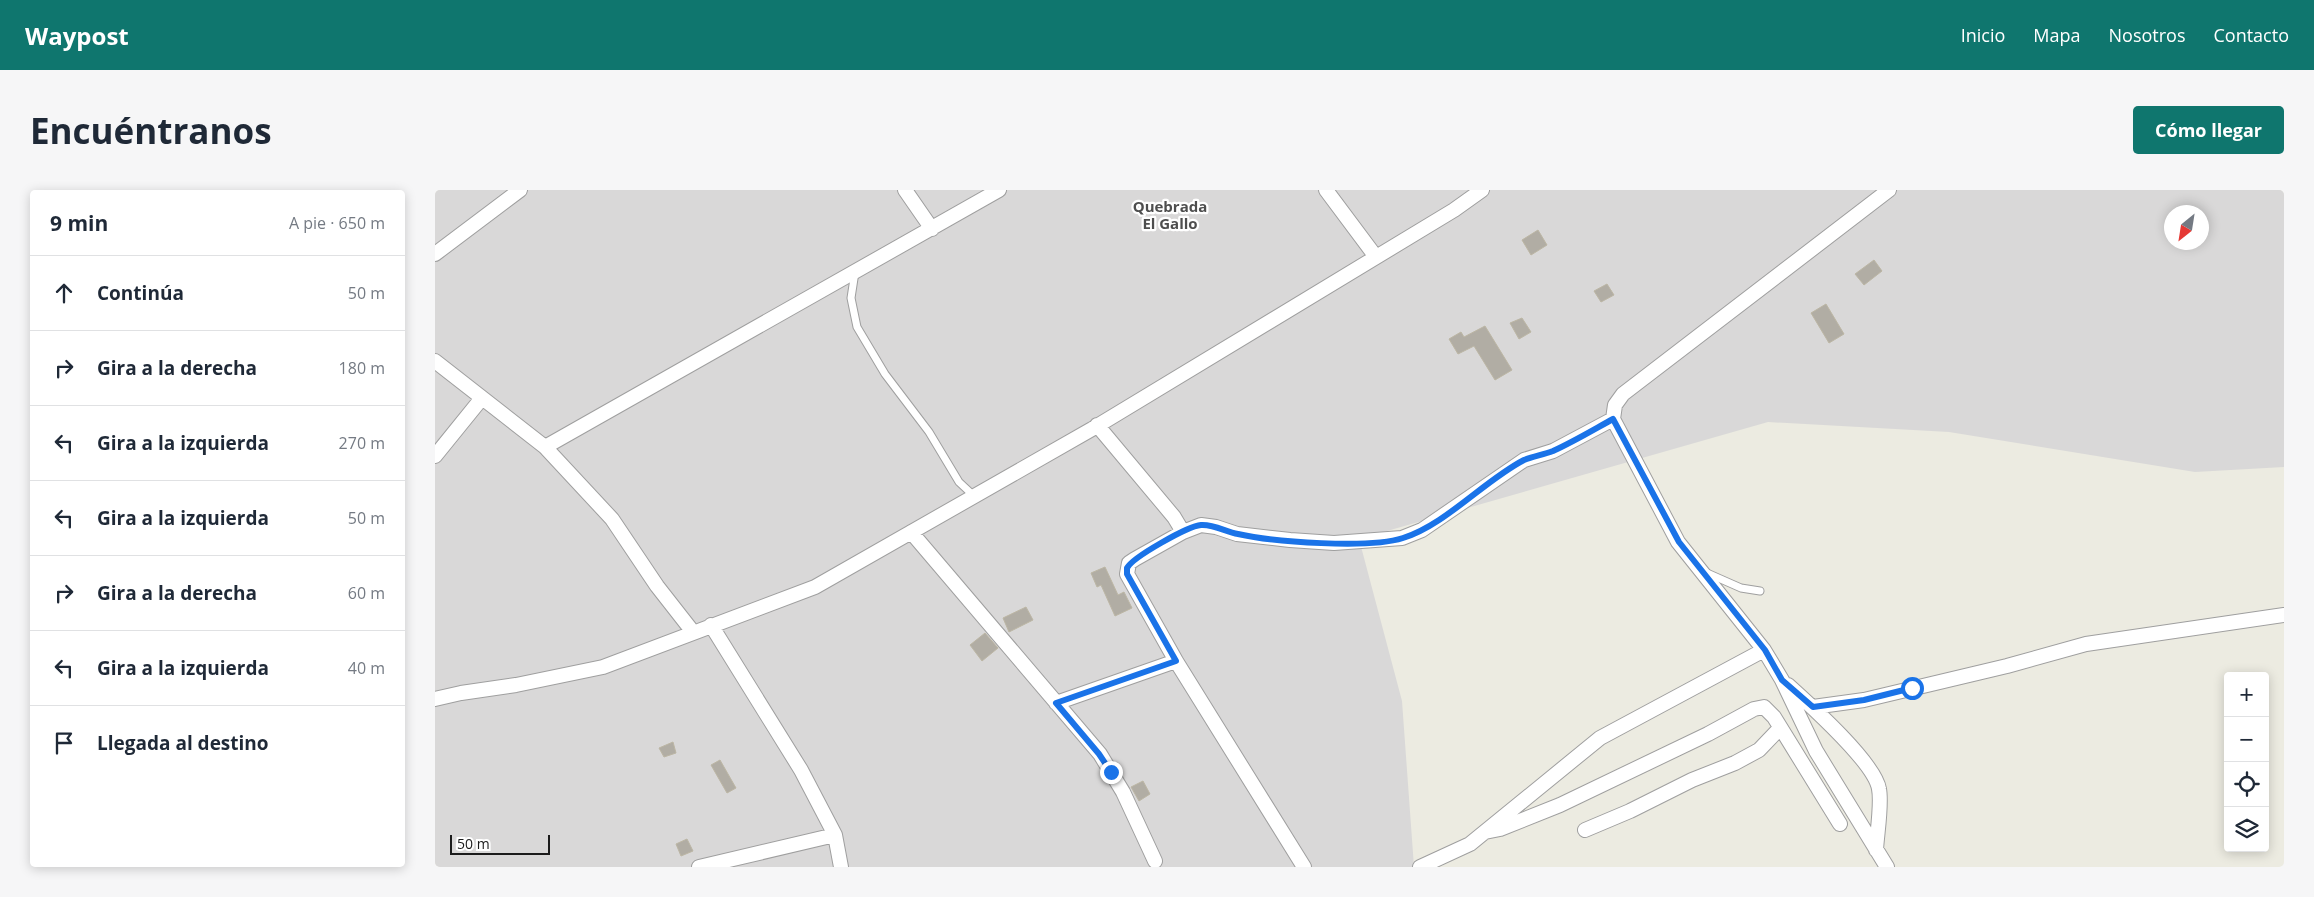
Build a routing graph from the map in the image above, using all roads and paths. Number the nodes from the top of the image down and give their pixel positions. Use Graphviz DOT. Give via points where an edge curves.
graph roads {
  1 [pos="520,190"];
  2 [pos="905,190"];
  3 [pos="999,190"];
  4 [pos="1326,190"];
  5 [pos="1481,190"];
  6 [pos="1889,190"];
  7 [pos="932,229"];
  8 [pos="435,254"];
  9 [pos="1376,257"];
  10 [pos="855,272"];
  11 [pos="435,361"];
  12 [pos="482,398"];
  13 [pos="1613,419"];
  14 [pos="1097,426"];
  15 [pos="545,446"];
  16 [pos="435,456"];
  17 [pos="974,496"];
  18 [pos="911,532"];
  19 [pos="1183,532"];
  20 [pos="1704,572"];
  21 [pos="1760,591"];
  22 [pos="2284,615"];
  23 [pos="711,625"];
  24 [pos="693,632"];
  25 [pos="1765,650"];
  26 [pos="1176,661"];
  27 [pos="1782,680"];
  28 [pos="1790,697"];
  29 [pos="435,699"];
  30 [pos="1056,703"];
  31 [pos="1813,707"];
  32 [pos="1777,723"];
  33 [pos="1840,824"];
  34 [pos="1585,830"];
  35 [pos="1485,832"];
  36 [pos="835,836"];
  37 [pos="1876,850"];
  38 [pos="1155,861"];
  39 [pos="699,867"];
  40 [pos="841,867"];
  41 [pos="1304,867"];
  42 [pos="1420,867"];
  43 [pos="1887,867"];
  1 -- 8 [label="street"];
  2 -- 7 [label="street"];
  3 -- 7 [label="street"];
  4 -- 9 [label="street"];
  5 -- 9 [label="street"];
  6 -- 13 [label="street" via="1623,394 1615,405"];
  7 -- 10 [label="street"];
  9 -- 14 [label="street"];
  10 -- 15 [label="street"];
  10 -- 17 [label="lane" via="851,298 857,327 959,482"];
  11 -- 12 [label="street"];
  12 -- 15 [label="street"];
  12 -- 16 [label="street"];
  13 -- 19 [label="street" via="1553,451 1524,460 1422,530 1402,538 1334,543 1237,534 1201,525"];
  13 -- 20 [label="street" via="1679,542"];
  14 -- 17 [label="street"];
  14 -- 19 [label="street"];
  15 -- 24 [label="street" via="612,519"];
  17 -- 18 [label="street"];
  18 -- 23 [label="street" via="815,587"];
  18 -- 30 [label="street"];
  19 -- 26 [label="street" via="1135,559 1127,568 1127,574"];
  20 -- 21 [label="lane" via="1741,588"];
  20 -- 25 [label="street"];
  22 -- 31 [label="street" via="2086,644 1872,698"];
  23 -- 24 [label="street"];
  23 -- 36 [label="street" via="801,770"];
  24 -- 29 [label="street" via="603,667"];
  25 -- 27 [label="street"];
  25 -- 35 [label="street" via="1601,738"];
  26 -- 30 [label="street"];
  26 -- 41 [label="street"];
  27 -- 28 [label="street"];
  27 -- 31 [label="street"];
  28 -- 32 [label="street"];
  28 -- 37 [label="street" via="1816,751"];
  30 -- 38 [label="street" via="1111,772"];
  31 -- 37 [label="street" via="1876,778 1880,798"];
  32 -- 33 [label="street"];
  32 -- 34 [label="street" via="1759,750"];
  32 -- 35 [label="street" via="1764,707 1754,709 1560,805"];
  35 -- 42 [label="street" via="1470,844"];
  36 -- 39 [label="street"];
  36 -- 40 [label="street"];
  37 -- 43 [label="street"];
}
